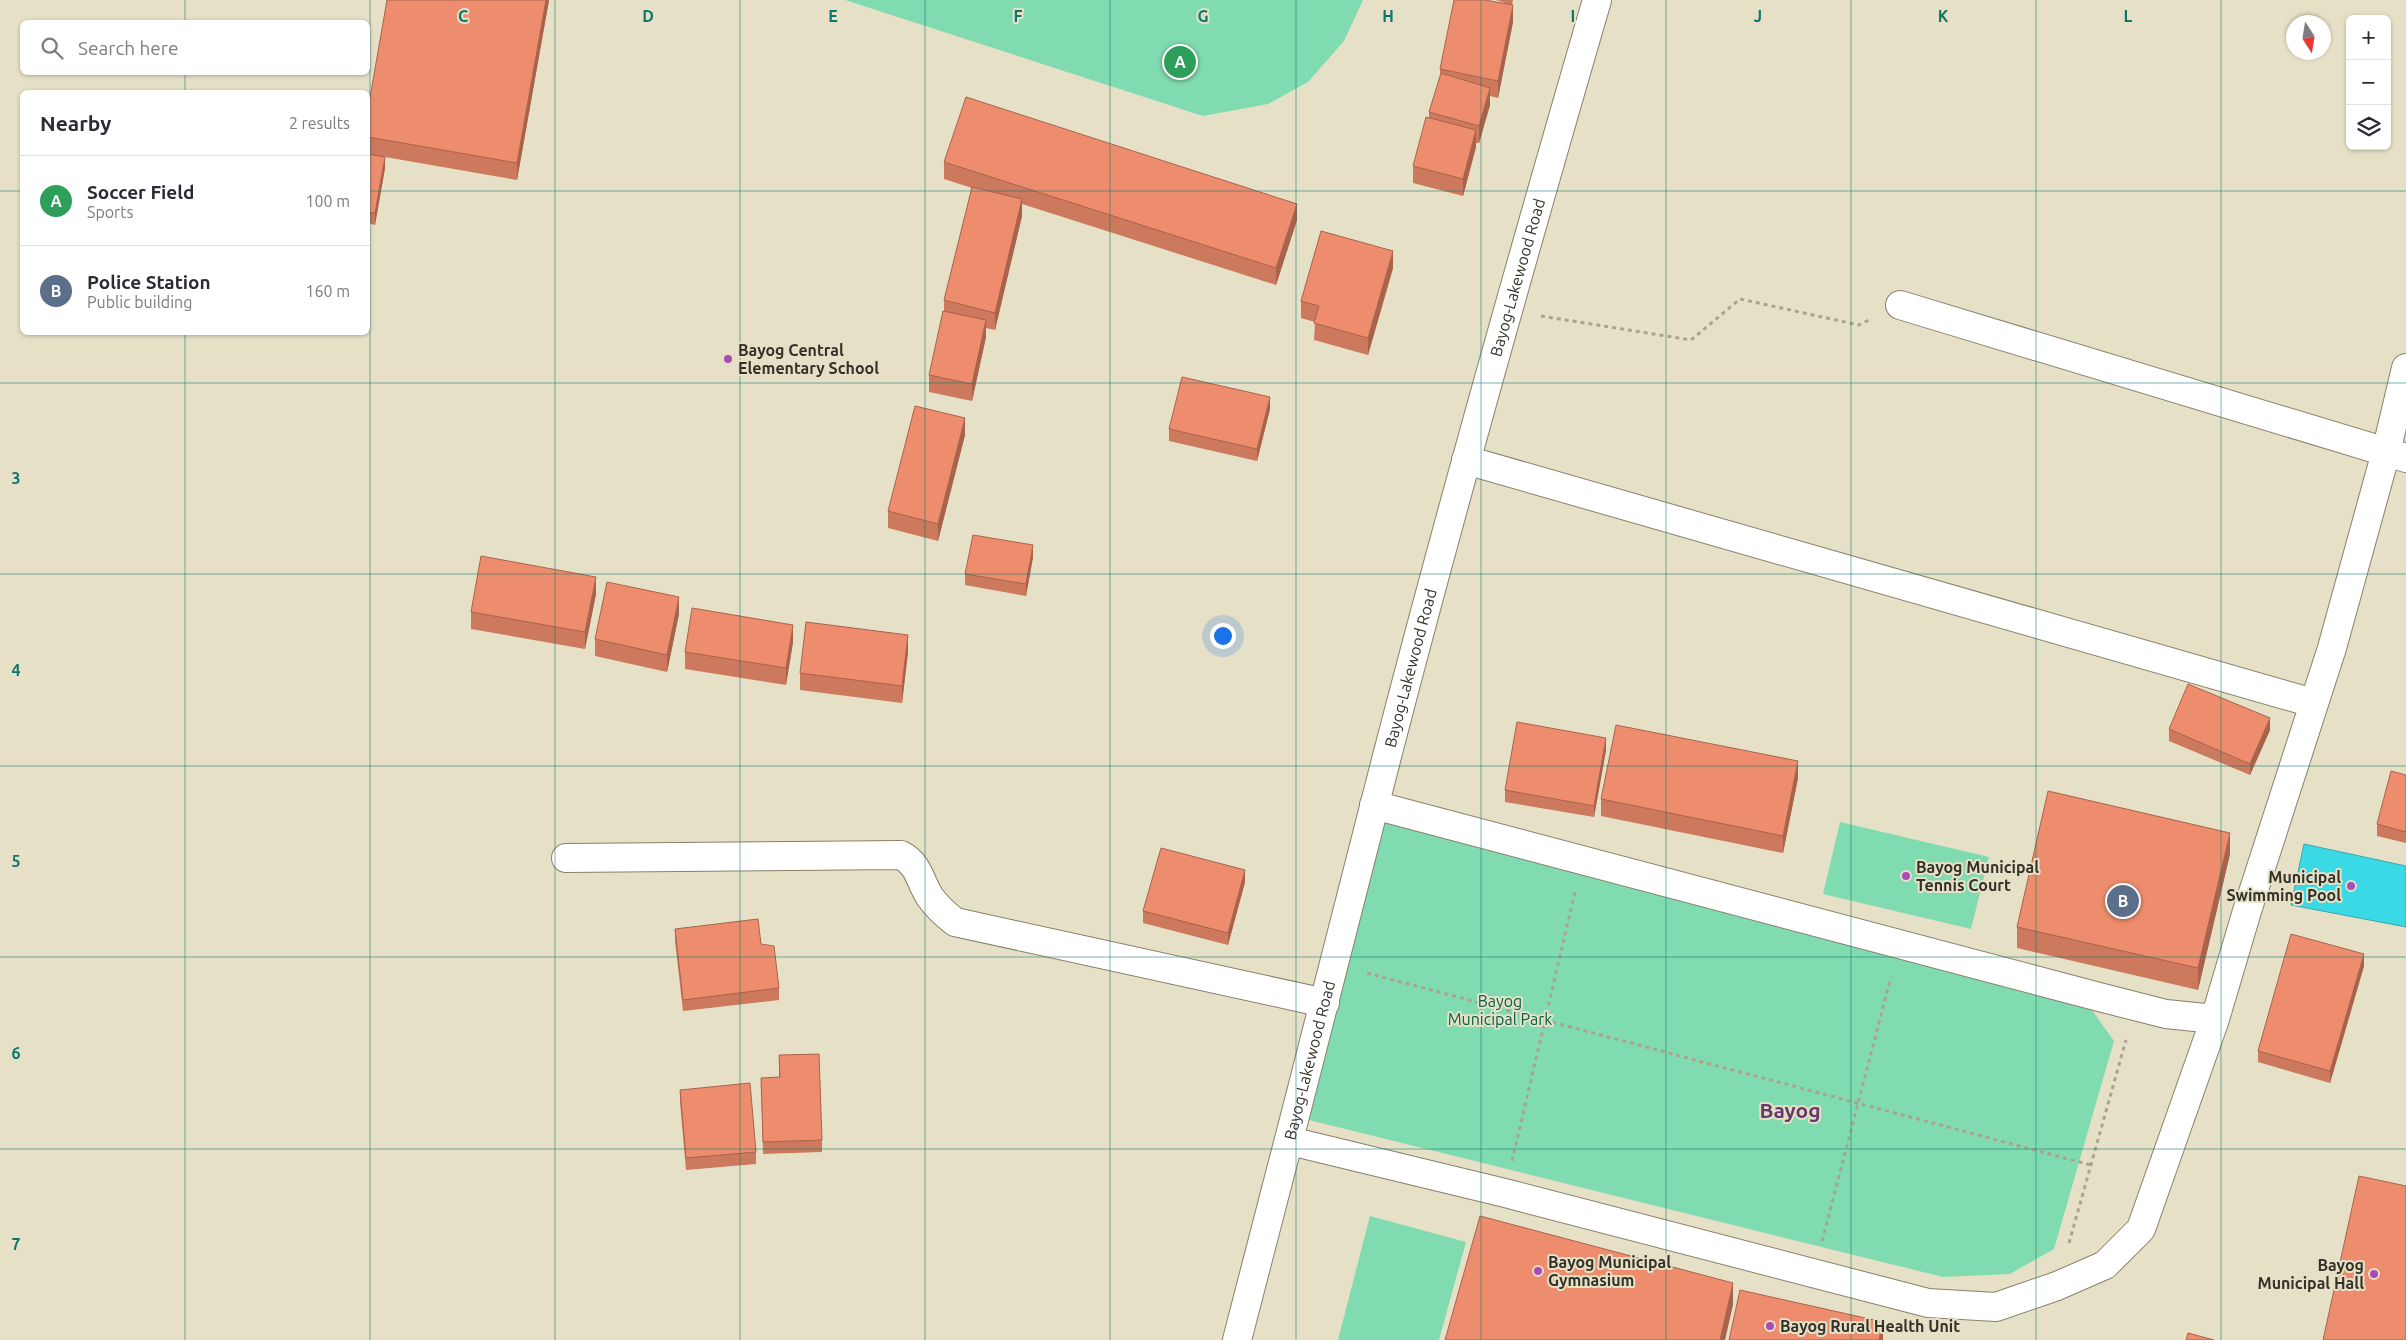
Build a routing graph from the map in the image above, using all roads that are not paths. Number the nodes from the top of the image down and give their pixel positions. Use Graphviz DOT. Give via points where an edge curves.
graph roads {
  1 [pos="1597,0"];
  2 [pos="1900,305"];
  3 [pos="2406,368"];
  4 [pos="2396,455"];
  5 [pos="1466,460"];
  6 [pos="2313,703"];
  7 [pos="1374,805"];
  8 [pos="566,858"];
  9 [pos="1324,1003"];
  10 [pos="2215,1019"];
  11 [pos="1290,1141"];
  12 [pos="1237,1340"];
  1 -- 5 [label="street, Bayog-Lakewood Road"];
  2 -- 4 [label="street"];
  3 -- 4 [label="street"];
  4 -- 6 [label="street"];
  5 -- 6 [label="street"];
  5 -- 7 [label="street, Bayog-Lakewood Road"];
  6 -- 10 [label="street"];
  7 -- 9 [label="street, Bayog-Lakewood Road"];
  7 -- 10 [label="street" via="2103,998 2166,1014"];
  8 -- 9 [label="street" via="902,855 911,860 930,897 955,922"];
  9 -- 11 [label="street, Bayog-Lakewood Road"];
  10 -- 11 [label="street" via="2142,1229 2105,1265 2057,1286 1996,1306 1928,1303 1505,1193"];
  11 -- 12 [label="street, Bayog-Lakewood Road"];
}
